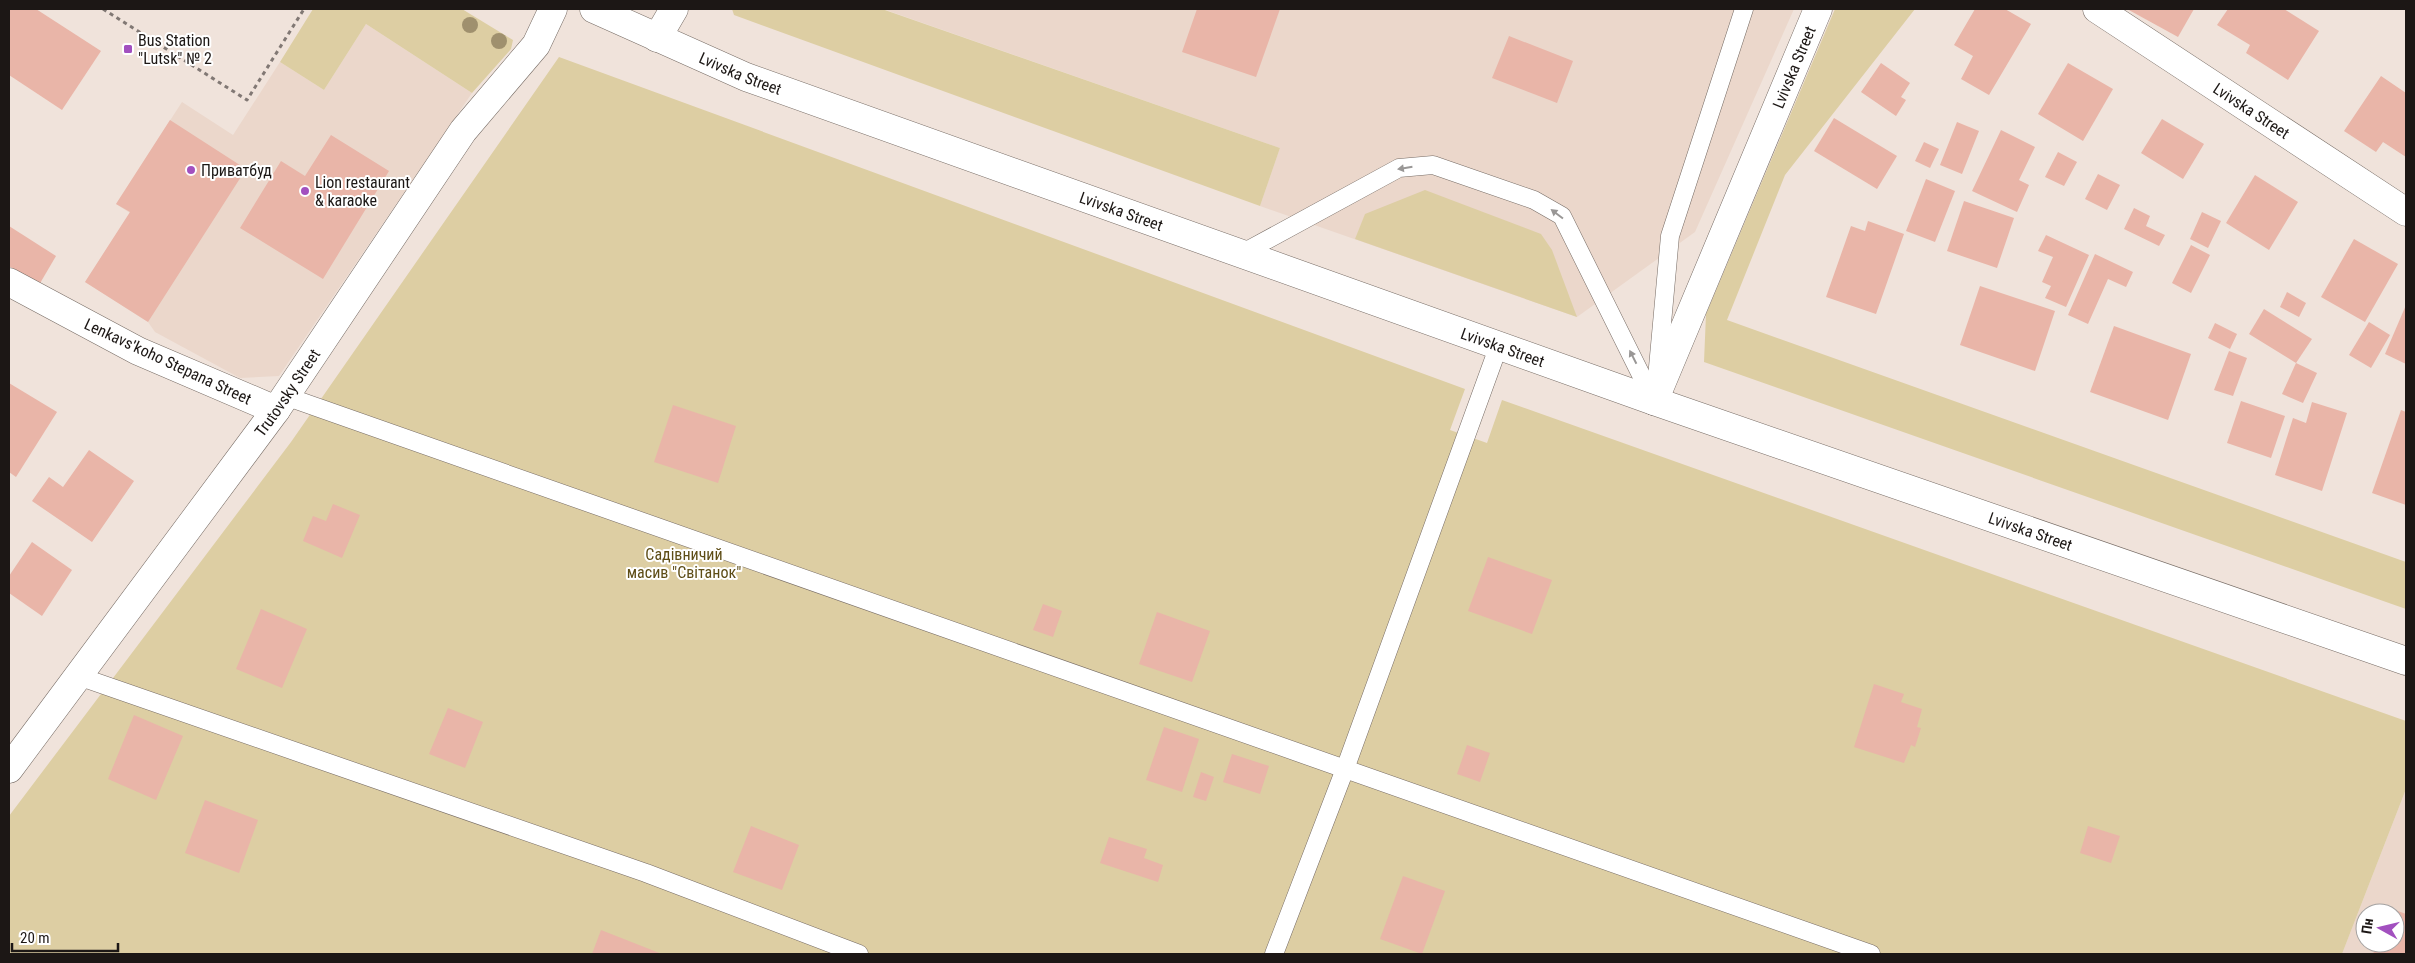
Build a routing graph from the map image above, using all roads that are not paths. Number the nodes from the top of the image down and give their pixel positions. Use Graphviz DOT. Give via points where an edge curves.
graph roads {
  1 [pos="553,9"];
  2 [pos="594,9"];
  3 [pos="674,9"];
  4 [pos="1744,9"];
  5 [pos="1818,9"];
  6 [pos="2097,9"];
  7 [pos="657,38"];
  8 [pos="2406,212"];
  9 [pos="1240,254"];
  10 [pos="9,282"];
  11 [pos="1500,345"];
  12 [pos="1654,401"];
  13 [pos="280,403"];
  14 [pos="2406,661"];
  15 [pos="78,676"];
  16 [pos="9,769"];
  17 [pos="1345,769"];
  18 [pos="859,954"];
  19 [pos="1274,954"];
  20 [pos="1871,954"];
  1 -- 13 [label="street, Trutovsky Street" via="536,45 463,131"];
  2 -- 7 [label="street, Lvivska Street"];
  3 -- 7 [label="street"];
  4 -- 12 [label="lane" via="1670,236"];
  5 -- 12 [label="street, Lvivska Street"];
  6 -- 8 [label="street, Lvivska Street"];
  7 -- 9 [label="street, Lvivska Street" via="746,77"];
  9 -- 11 [label="street, Lvivska Street"];
  12 -- 9 [label="lane, one-way" via="1562,216 1525,197 1433,165 1399,168"];
  10 -- 13 [label="street, Lenkavsʹkoho Stepana Street" via="138,351"];
  11 -- 12 [label="street, Lvivska Street"];
  11 -- 17 [label="lane"];
  12 -- 14 [label="street, Lvivska Street"];
  13 -- 15 [label="street, Trutovsky Street"];
  13 -- 17 [label="lane"];
  15 -- 16 [label="street, Trutovsky Street"];
  15 -- 18 [label="lane" via="646,873"];
  17 -- 19 [label="lane"];
  17 -- 20 [label="lane"];
}
